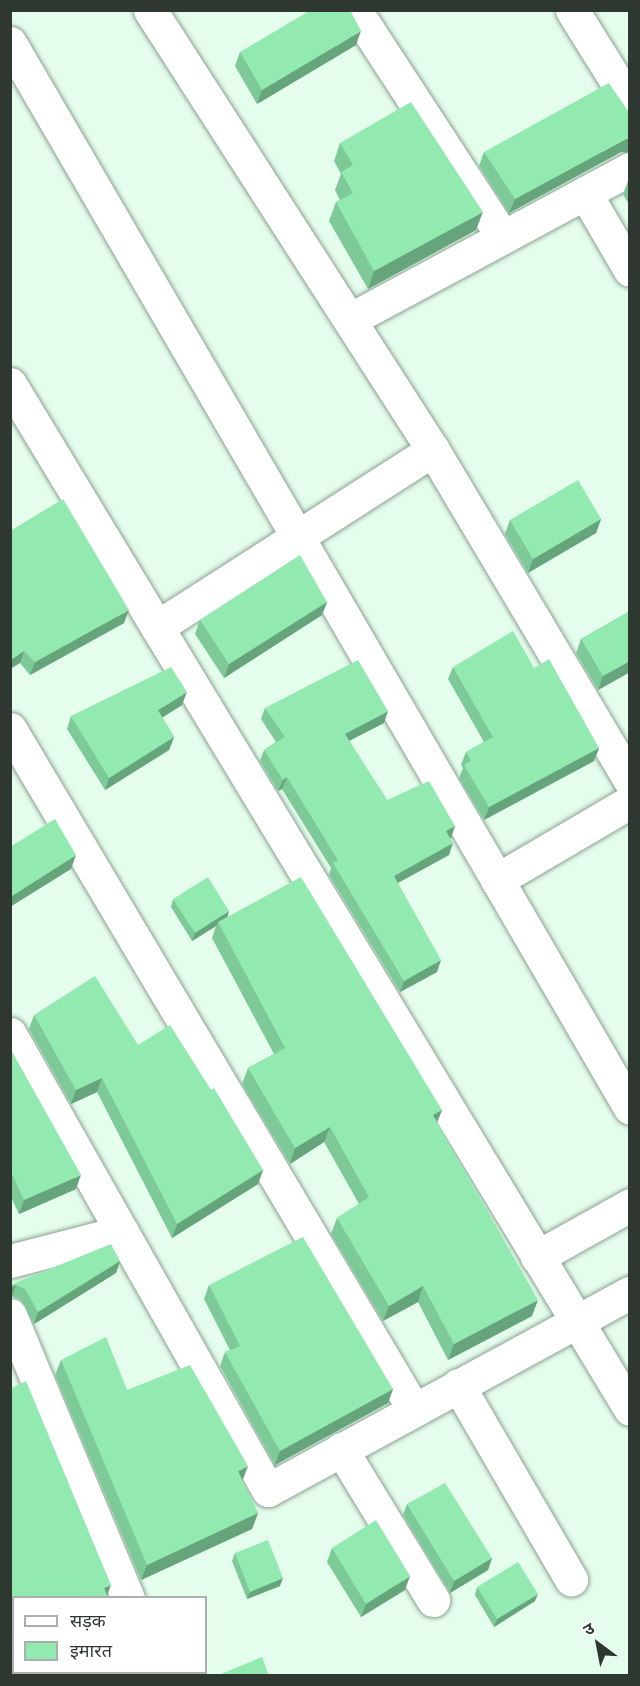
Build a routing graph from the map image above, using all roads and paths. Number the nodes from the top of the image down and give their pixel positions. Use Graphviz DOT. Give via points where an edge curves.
graph roads {
  1 [pos="150,10"];
  2 [pos="355,10"];
  3 [pos="572,10"];
  4 [pos="10,43"];
  5 [pos="630,103"];
  6 [pos="630,169"];
  7 [pos="585,193"];
  8 [pos="503,237"];
  9 [pos="630,270"];
  10 [pos="351,319"];
  11 [pos="10,384"];
  12 [pos="433,450"];
  13 [pos="298,538"];
  14 [pos="158,627"];
  15 [pos="10,729"];
  16 [pos="630,780"];
  17 [pos="630,802"];
  18 [pos="497,880"];
  19 [pos="10,1034"];
  20 [pos="630,1108"];
  21 [pos="630,1205"];
  22 [pos="123,1232"];
  23 [pos="537,1257"];
  24 [pos="10,1261"];
  25 [pos="630,1293"];
  26 [pos="10,1315"];
  27 [pos="576,1321"];
  28 [pos="458,1385"];
  29 [pos="413,1408"];
  30 [pos="630,1409"];
  31 [pos="341,1449"];
  32 [pos="571,1579"];
  33 [pos="127,1596"];
  34 [pos="433,1600"];
  1 -- 10 [label="street"];
  2 -- 8 [label="street"];
  3 -- 5 [label="street"];
  4 -- 13 [label="street"];
  6 -- 7 [label="street"];
  7 -- 8 [label="street"];
  7 -- 9 [label="street"];
  8 -- 10 [label="street"];
  10 -- 12 [label="street"];
  11 -- 14 [label="street"];
  12 -- 13 [label="street"];
  12 -- 16 [label="street"];
  13 -- 14 [label="street"];
  13 -- 18 [label="street"];
  14 -- 23 [label="street"];
  15 -- 29 [label="street"];
  17 -- 18 [label="street"];
  18 -- 20 [label="street"];
  19 -- 22 [label="street"];
  21 -- 23 [label="street"];
  22 -- 24 [label="street"];
  22 -- 31 [label="street" via="268,1490"];
  23 -- 27 [label="street"];
  25 -- 27 [label="street"];
  26 -- 33 [label="street"];
  27 -- 28 [label="street"];
  27 -- 30 [label="street"];
  28 -- 29 [label="street"];
  28 -- 32 [label="street"];
  29 -- 31 [label="street"];
  31 -- 34 [label="street"];
}
